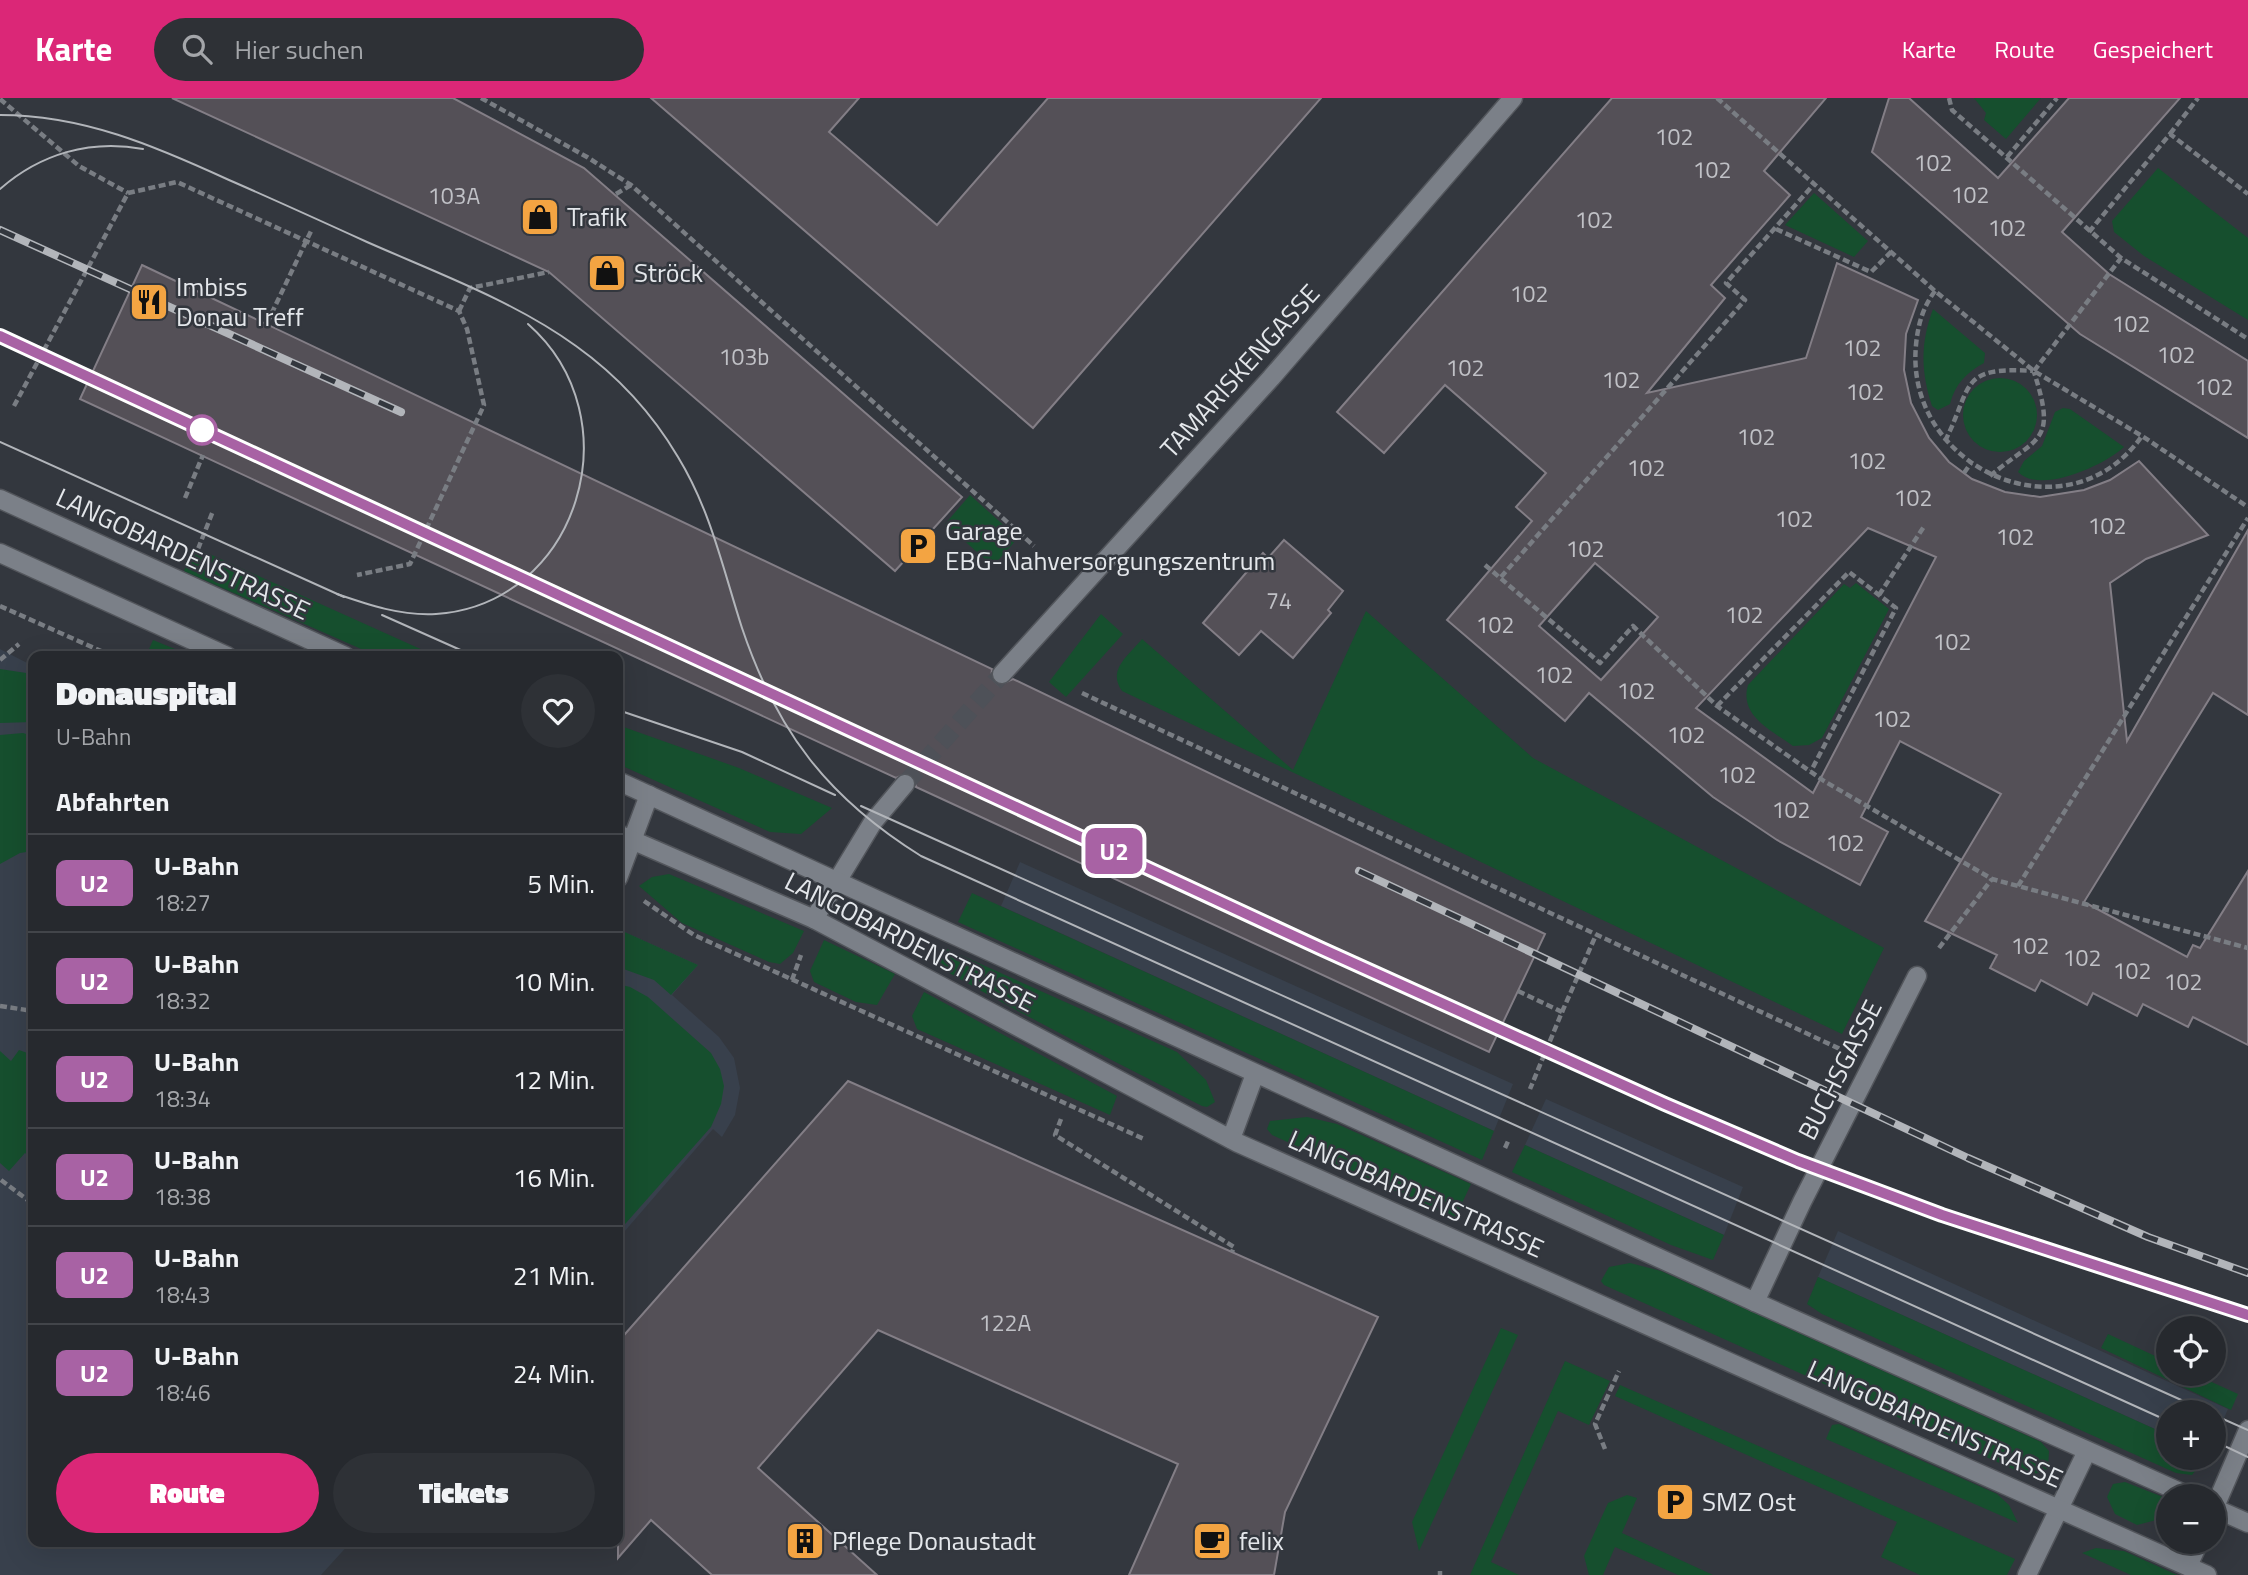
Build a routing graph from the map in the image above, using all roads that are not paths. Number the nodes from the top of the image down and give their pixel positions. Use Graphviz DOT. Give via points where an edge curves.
graph roads {
  1 [pos="1513,98"];
  2 [pos="0,499"];
  3 [pos="0,553"];
  4 [pos="216,651"];
  5 [pos="334,651"];
  6 [pos="1002,674"];
  7 [pos="623,783"];
  8 [pos="905,784"];
  9 [pos="649,796"];
  10 [pos="625,837"];
  11 [pos="834,881"];
  12 [pos="814,919"];
  13 [pos="1917,976"];
  14 [pos="1255,1074"];
  15 [pos="1231,1139"];
  16 [pos="1755,1302"];
  17 [pos="2248,1430"];
  18 [pos="2087,1451"];
  19 [pos="2162,1484"];
  20 [pos="2224,1484"];
  21 [pos="2059,1507"];
  22 [pos="2226,1513"];
  23 [pos="2248,1523"];
  24 [pos="2194,1554"];
  25 [pos="2188,1566"];
  26 [pos="2027,1575"];
  27 [pos="2207,1575"];
  1 -- 6 [label="street, TAMARISKENGASSE" via="1271,378"];
  2 -- 5 [label="street, LANGOBARDENSTRASSE"];
  3 -- 4 [label="street"];
  7 -- 9 [label="street, LANGOBARDENSTRASSE"];
  8 -- 11 [label="street"];
  9 -- 10 [label="street"];
  9 -- 11 [label="street, LANGOBARDENSTRASSE"];
  10 -- 12 [label="street, LANGOBARDENSTRASSE"];
  11 -- 12 [label="street"];
  11 -- 14 [label="street, LANGOBARDENSTRASSE"];
  12 -- 15 [label="street, LANGOBARDENSTRASSE"];
  13 -- 16 [label="street, BUCHSGASSE"];
  14 -- 15 [label="street"];
  14 -- 16 [label="street, LANGOBARDENSTRASSE"];
  15 -- 21 [label="street, LANGOBARDENSTRASSE"];
  16 -- 18 [label="street, LANGOBARDENSTRASSE"];
  17 -- 20 [label="street"];
  18 -- 19 [label="street, LANGOBARDENSTRASSE"];
  18 -- 21 [label="street"];
  21 -- 25 [label="street, LANGOBARDENSTRASSE"];
  21 -- 26 [label="street"];
  22 -- 23 [label="street"];
  24 -- 25 [label="street"];
  25 -- 27 [label="street, LANGOBARDENSTRASSE"];
}
